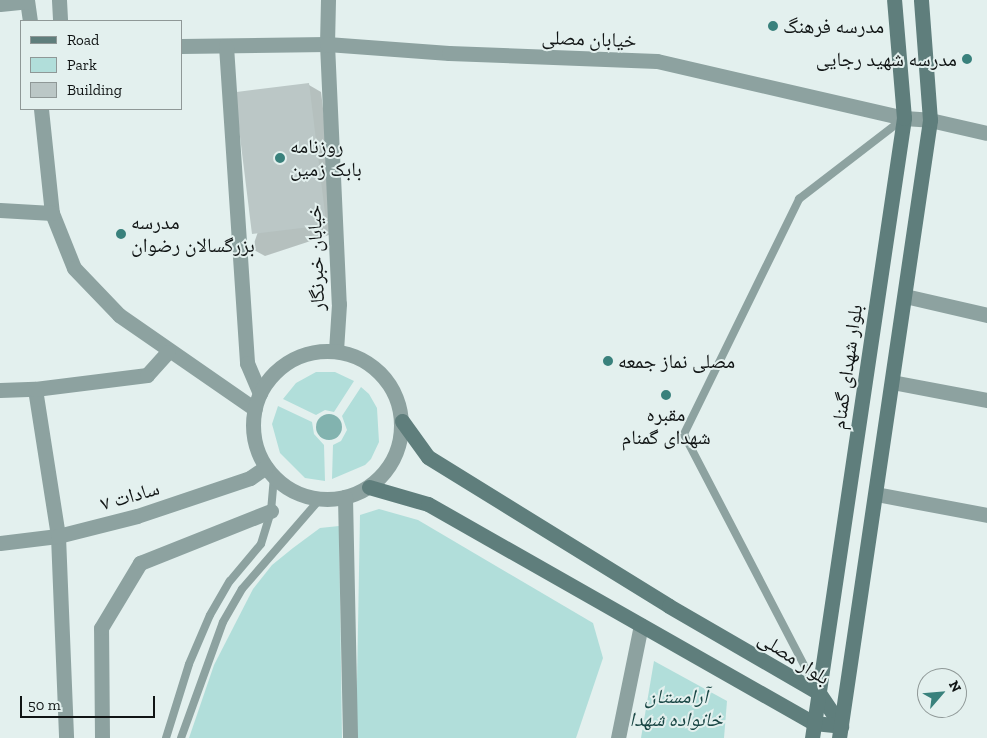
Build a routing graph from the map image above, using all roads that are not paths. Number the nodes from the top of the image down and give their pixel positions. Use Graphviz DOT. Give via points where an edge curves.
graph roads {
  1 [pos="59,0"];
  2 [pos="328,0"];
  3 [pos="894,0"];
  4 [pos="922,0"];
  5 [pos="27,1"];
  6 [pos="0,4"];
  7 [pos="30,20"];
  8 [pos="60,20"];
  9 [pos="327,44"];
  10 [pos="182,46"];
  11 [pos="226,46"];
  12 [pos="41,110"];
  13 [pos="904,118"];
  14 [pos="930,120"];
  15 [pos="987,133"];
  16 [pos="0,210"];
  17 [pos="52,214"];
  18 [pos="905,296"];
  19 [pos="987,314"];
  20 [pos="336,351"];
  21 [pos="168,352"];
  22 [pos="892,382"];
  23 [pos="35,389"];
  24 [pos="0,390"];
  25 [pos="260,393"];
  26 [pos="987,400"];
  27 [pos="255,409"];
  28 [pos="402,421"];
  29 [pos="270,472"];
  30 [pos="369,487"];
  31 [pos="876,494"];
  32 [pos="345,498"];
  33 [pos="320,499"];
  34 [pos="272,511"];
  35 [pos="987,515"];
  36 [pos="58,536"];
  37 [pos="0,543"];
  38 [pos="641,625"];
  39 [pos="819,693"];
  40 [pos="813,730"];
  41 [pos="840,732"];
  42 [pos="66,738"];
  43 [pos="102,738"];
  44 [pos="166,738"];
  45 [pos="181,738"];
  46 [pos="350,738"];
  47 [pos="618,738"];
  1 -- 8 [label="street"];
  2 -- 9 [label="street, خیابان خبرنگار"];
  3 -- 13 [label="street, بلوار شهدای گمنام"];
  4 -- 14 [label="street"];
  5 -- 6 [label="street"];
  5 -- 7 [label="street"];
  9 -- 11 [label="street, خیابان مصلی"];
  9 -- 13 [label="street, خیابان مصلی" via="449,54 657,61"];
  9 -- 20 [label="street, خیابان خبرنگار" via="339,304"];
  10 -- 11 [label="street, خیابان مصلی"];
  11 -- 25 [label="street" via="247,363"];
  12 -- 17 [label="street"];
  13 -- 14 [label="street, خیابان مصلی"];
  13 -- 39 [label="street, بلوار شهدای گمنام"];
  13 -- 39 [label="lane" via="799,199 684,434"];
  14 -- 15 [label="street, خیابان مصلی"];
  14 -- 18 [label="street"];
  16 -- 17 [label="street"];
  17 -- 21 [label="street" via="74,268 119,315"];
  18 -- 19 [label="street"];
  18 -- 22 [label="street"];
  20 -- 25 [label="street" via="299,356 276,371"];
  20 -- 28 [label="street" via="361,358 382,374 396,396"];
  21 -- 23 [label="street" via="147,374"];
  21 -- 27 [label="street"];
  22 -- 26 [label="street"];
  22 -- 31 [label="street"];
  23 -- 24 [label="street"];
  23 -- 36 [label="street"];
  25 -- 27 [label="street"];
  27 -- 29 [label="street" via="254,439"];
  28 -- 30 [label="street" via="399,446 391,462"];
  28 -- 39 [label="street, بلوار مصلی" via="428,457 669,606"];
  29 -- 33 [label="street" via="288,488"];
  29 -- 34 [label="lane"];
  29 -- 36 [label="street, سادات ۷" via="136,516"];
  30 -- 32 [label="street"];
  30 -- 38 [label="street" via="428,504"];
  31 -- 35 [label="street"];
  31 -- 41 [label="street"];
  32 -- 33 [label="street"];
  32 -- 46 [label="street"];
  33 -- 45 [label="lane" via="242,589 223,622"];
  34 -- 43 [label="street" via="140,563 102,628"];
  34 -- 44 [label="lane" via="261,544 230,581 210,615 189,664"];
  36 -- 37 [label="street, سادات ۷"];
  36 -- 42 [label="street"];
  38 -- 40 [label="street"];
  38 -- 47 [label="street"];
  39 -- 40 [label="street, بلوار شهدای گمنام"];
  39 -- 41 [label="street, بلوار مصلی"];
  40 -- 41 [label="street"];
}
